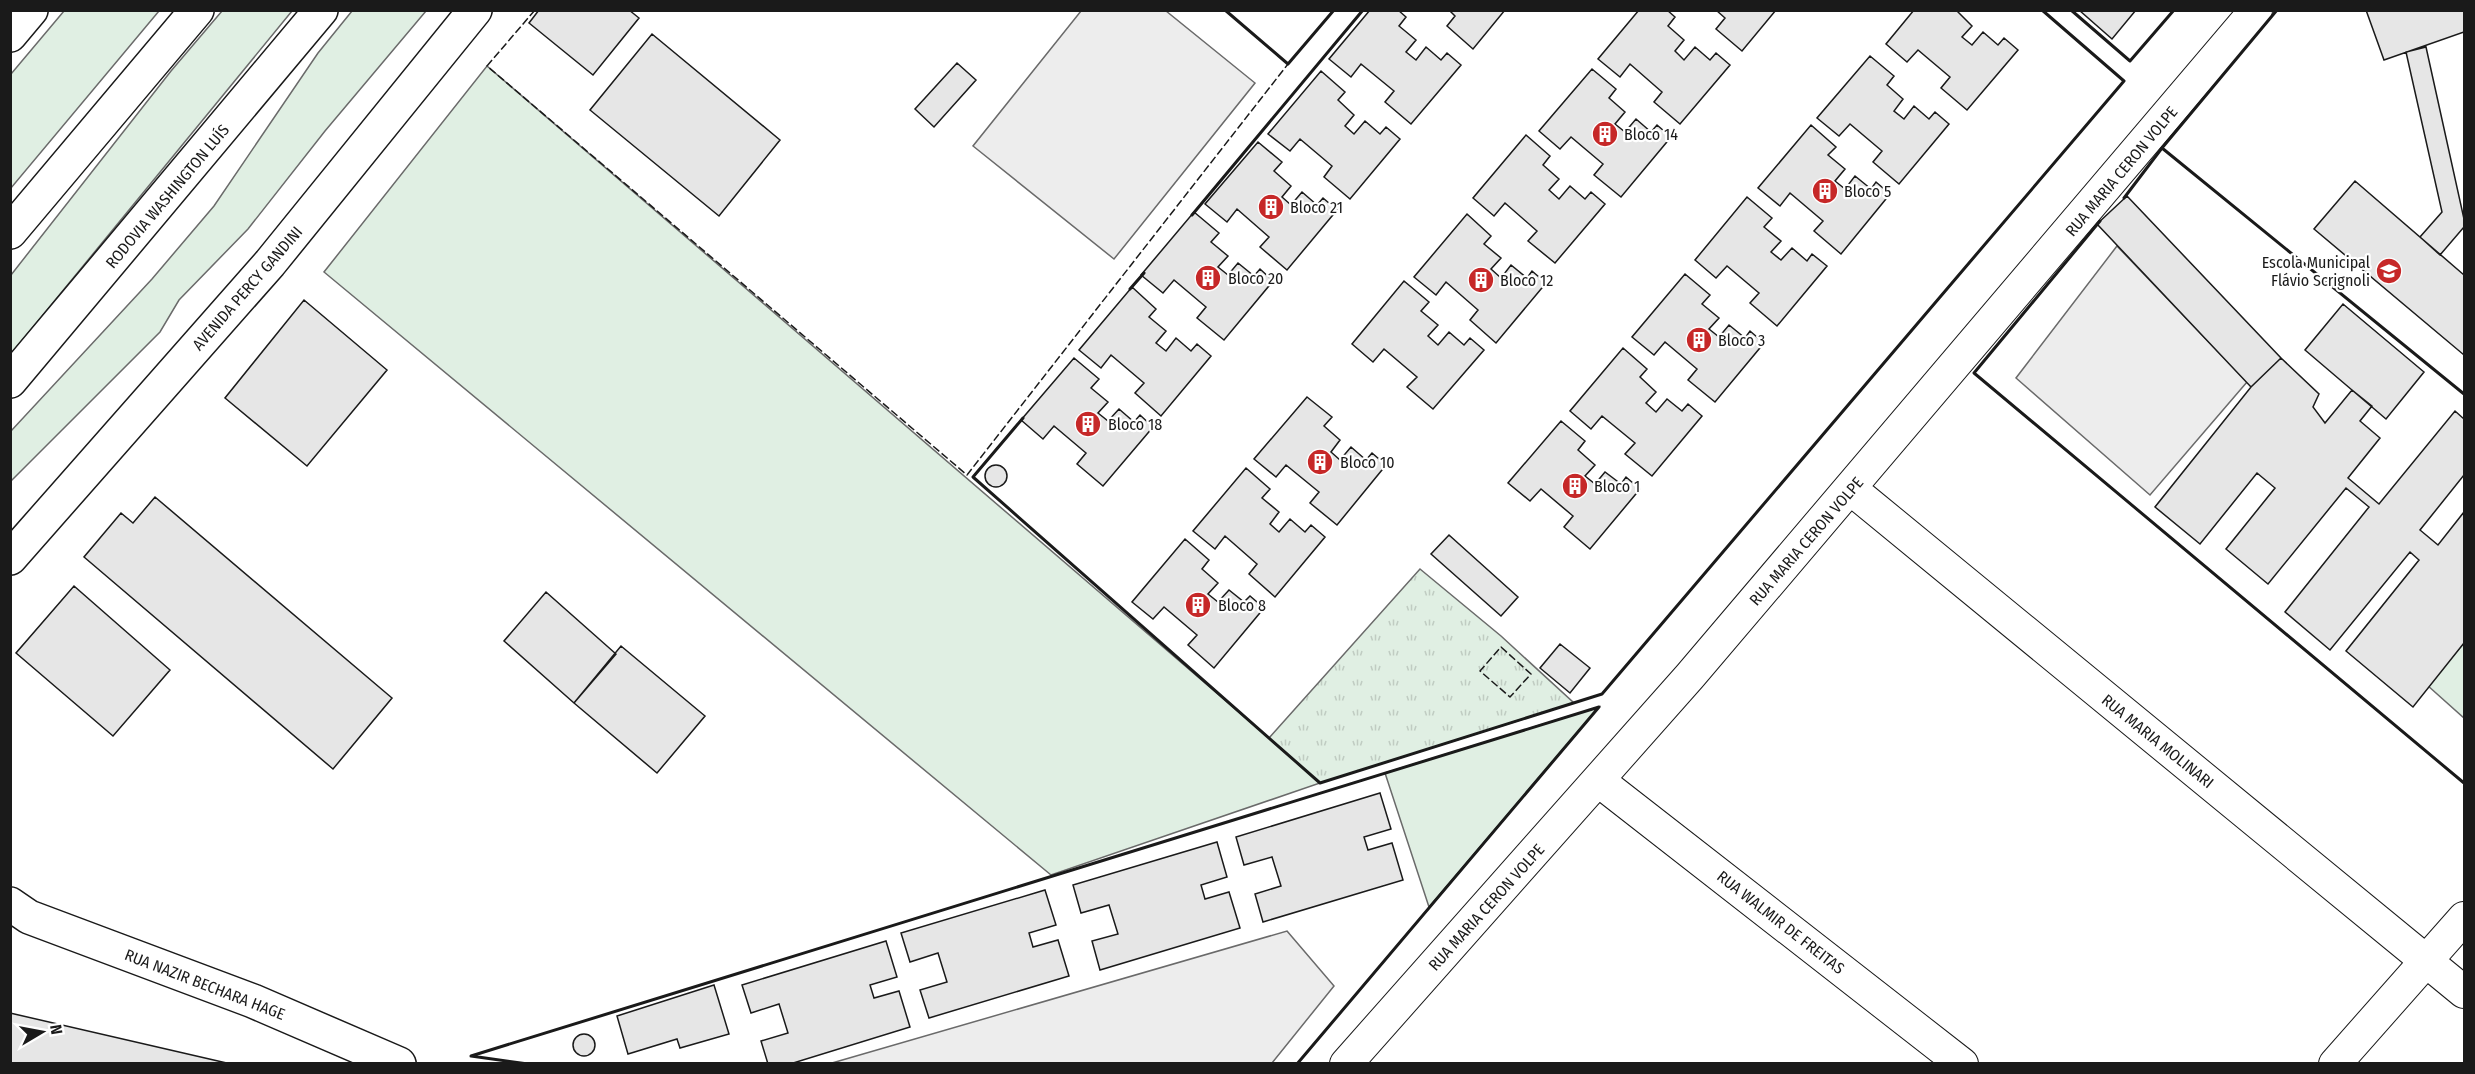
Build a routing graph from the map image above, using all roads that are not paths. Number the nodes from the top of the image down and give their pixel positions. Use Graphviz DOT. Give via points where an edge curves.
graph roads {
  1 [pos="31,10"];
  2 [pos="197,10"];
  3 [pos="321,10"];
  4 [pos="475,10"];
  5 [pos="2256,10"];
  6 [pos="10,35"];
  7 [pos="10,232"];
  8 [pos="10,381"];
  9 [pos="1851,489"];
  10 [pos="10,558"];
  11 [pos="1599,781"];
  12 [pos="10,904"];
  13 [pos="2464,918"];
  14 [pos="2425,962"];
  15 [pos="2464,992"];
  16 [pos="399,1064"];
  17 [pos="1346,1064"];
  18 [pos="1962,1064"];
  19 [pos="2335,1064"];
  1 -- 6 [label="main road"];
  2 -- 7 [label="main road"];
  3 -- 8 [label="main road, RODOVIA WASHINGTON LUÍS"];
  4 -- 10 [label="main road, AVENIDA PERCY GANDINI" via="270,263"];
  5 -- 9 [label="street, RUA MARIA CERON VOLPE"];
  9 -- 11 [label="street, RUA MARIA CERON VOLPE"];
  9 -- 14 [label="street, RUA MARIA MOLINARI"];
  11 -- 17 [label="street, RUA MARIA CERON VOLPE"];
  11 -- 18 [label="street, RUA WALMIR DE FREITAS"];
  12 -- 16 [label="main road, RUA NAZIR BECHARA HAGE" via="29,917 253,1001"];
  13 -- 14 [label="street"];
  14 -- 15 [label="street, RUA MARIA MOLINARI"];
  14 -- 19 [label="street"];
}
